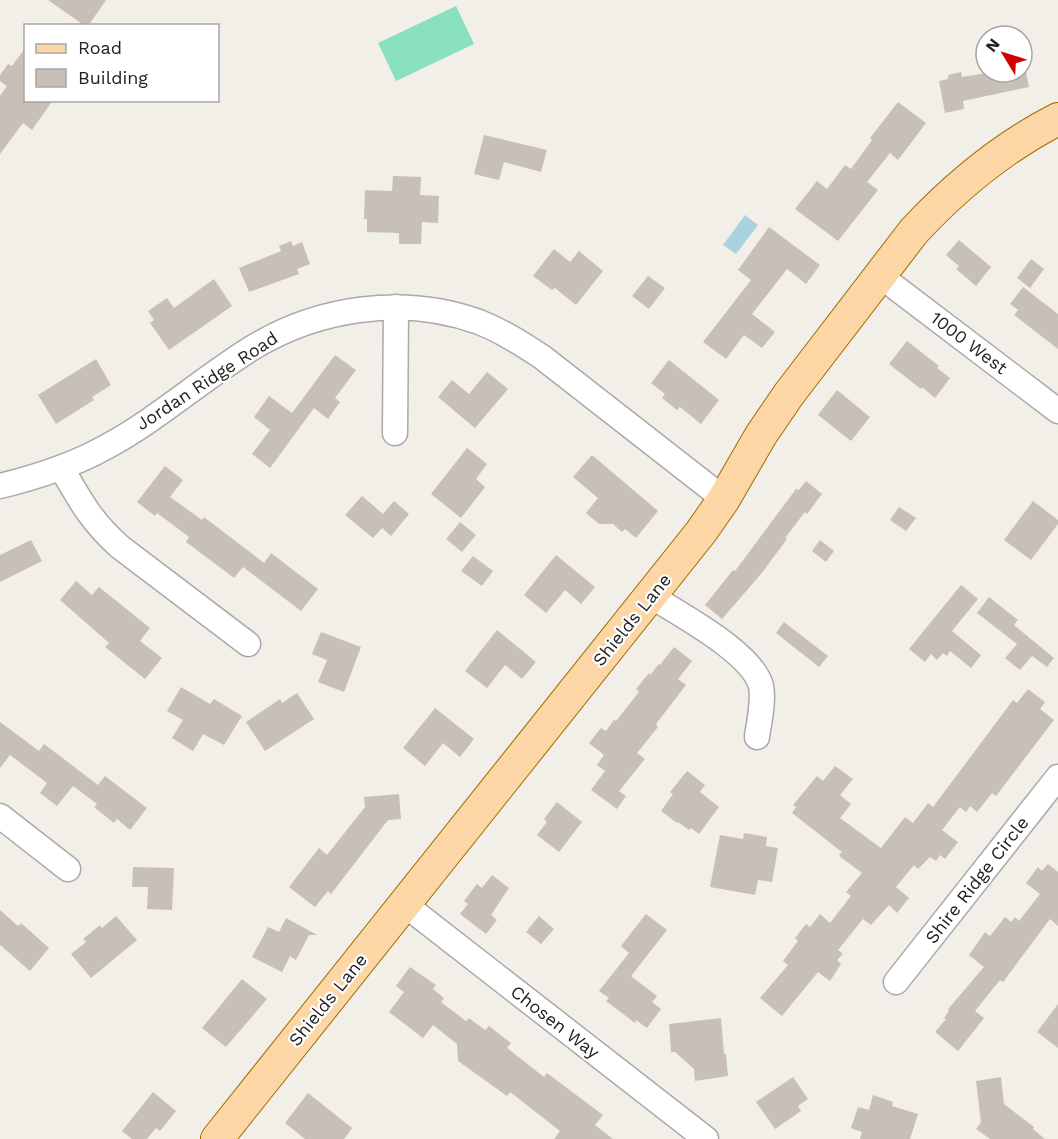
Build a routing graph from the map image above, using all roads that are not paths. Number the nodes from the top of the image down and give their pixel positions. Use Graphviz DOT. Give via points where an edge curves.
graph roads {
  1 [pos="1058,119"];
  2 [pos="879,275"];
  3 [pos="396,307"];
  4 [pos="1058,411"];
  5 [pos="395,433"];
  6 [pos="62,469"];
  7 [pos="0,486"];
  8 [pos="723,499"];
  9 [pos="651,596"];
  10 [pos="248,644"];
  11 [pos="758,737"];
  12 [pos="1058,777"];
  13 [pos="0,816"];
  14 [pos="68,868"];
  15 [pos="404,904"];
  16 [pos="896,982"];
  17 [pos="218,1139"];
  18 [pos="706,1139"];
  1 -- 2 [label="main road, Shields Lane" via="1001,153 957,188 914,231"];
  2 -- 4 [label="street, 1000 West"];
  2 -- 8 [label="main road, Shields Lane" via="775,414"];
  3 -- 5 [label="street"];
  3 -- 6 [label="street, Jordan Ridge Road" via="358,309 286,330 253,347 107,447"];
  3 -- 8 [label="street, Jordan Ridge Road" via="446,312 512,338 542,357"];
  6 -- 7 [label="street, Jordan Ridge Road"];
  6 -- 10 [label="street" via="101,531"];
  8 -- 9 [label="main road, Shields Lane"];
  9 -- 11 [label="street" via="723,642 754,672 762,699"];
  9 -- 15 [label="main road, Shields Lane"];
  12 -- 16 [label="street, Shire Ridge Circle"];
  13 -- 14 [label="street"];
  15 -- 17 [label="main road, Shields Lane"];
  15 -- 18 [label="street, Chosen Way"];
}
